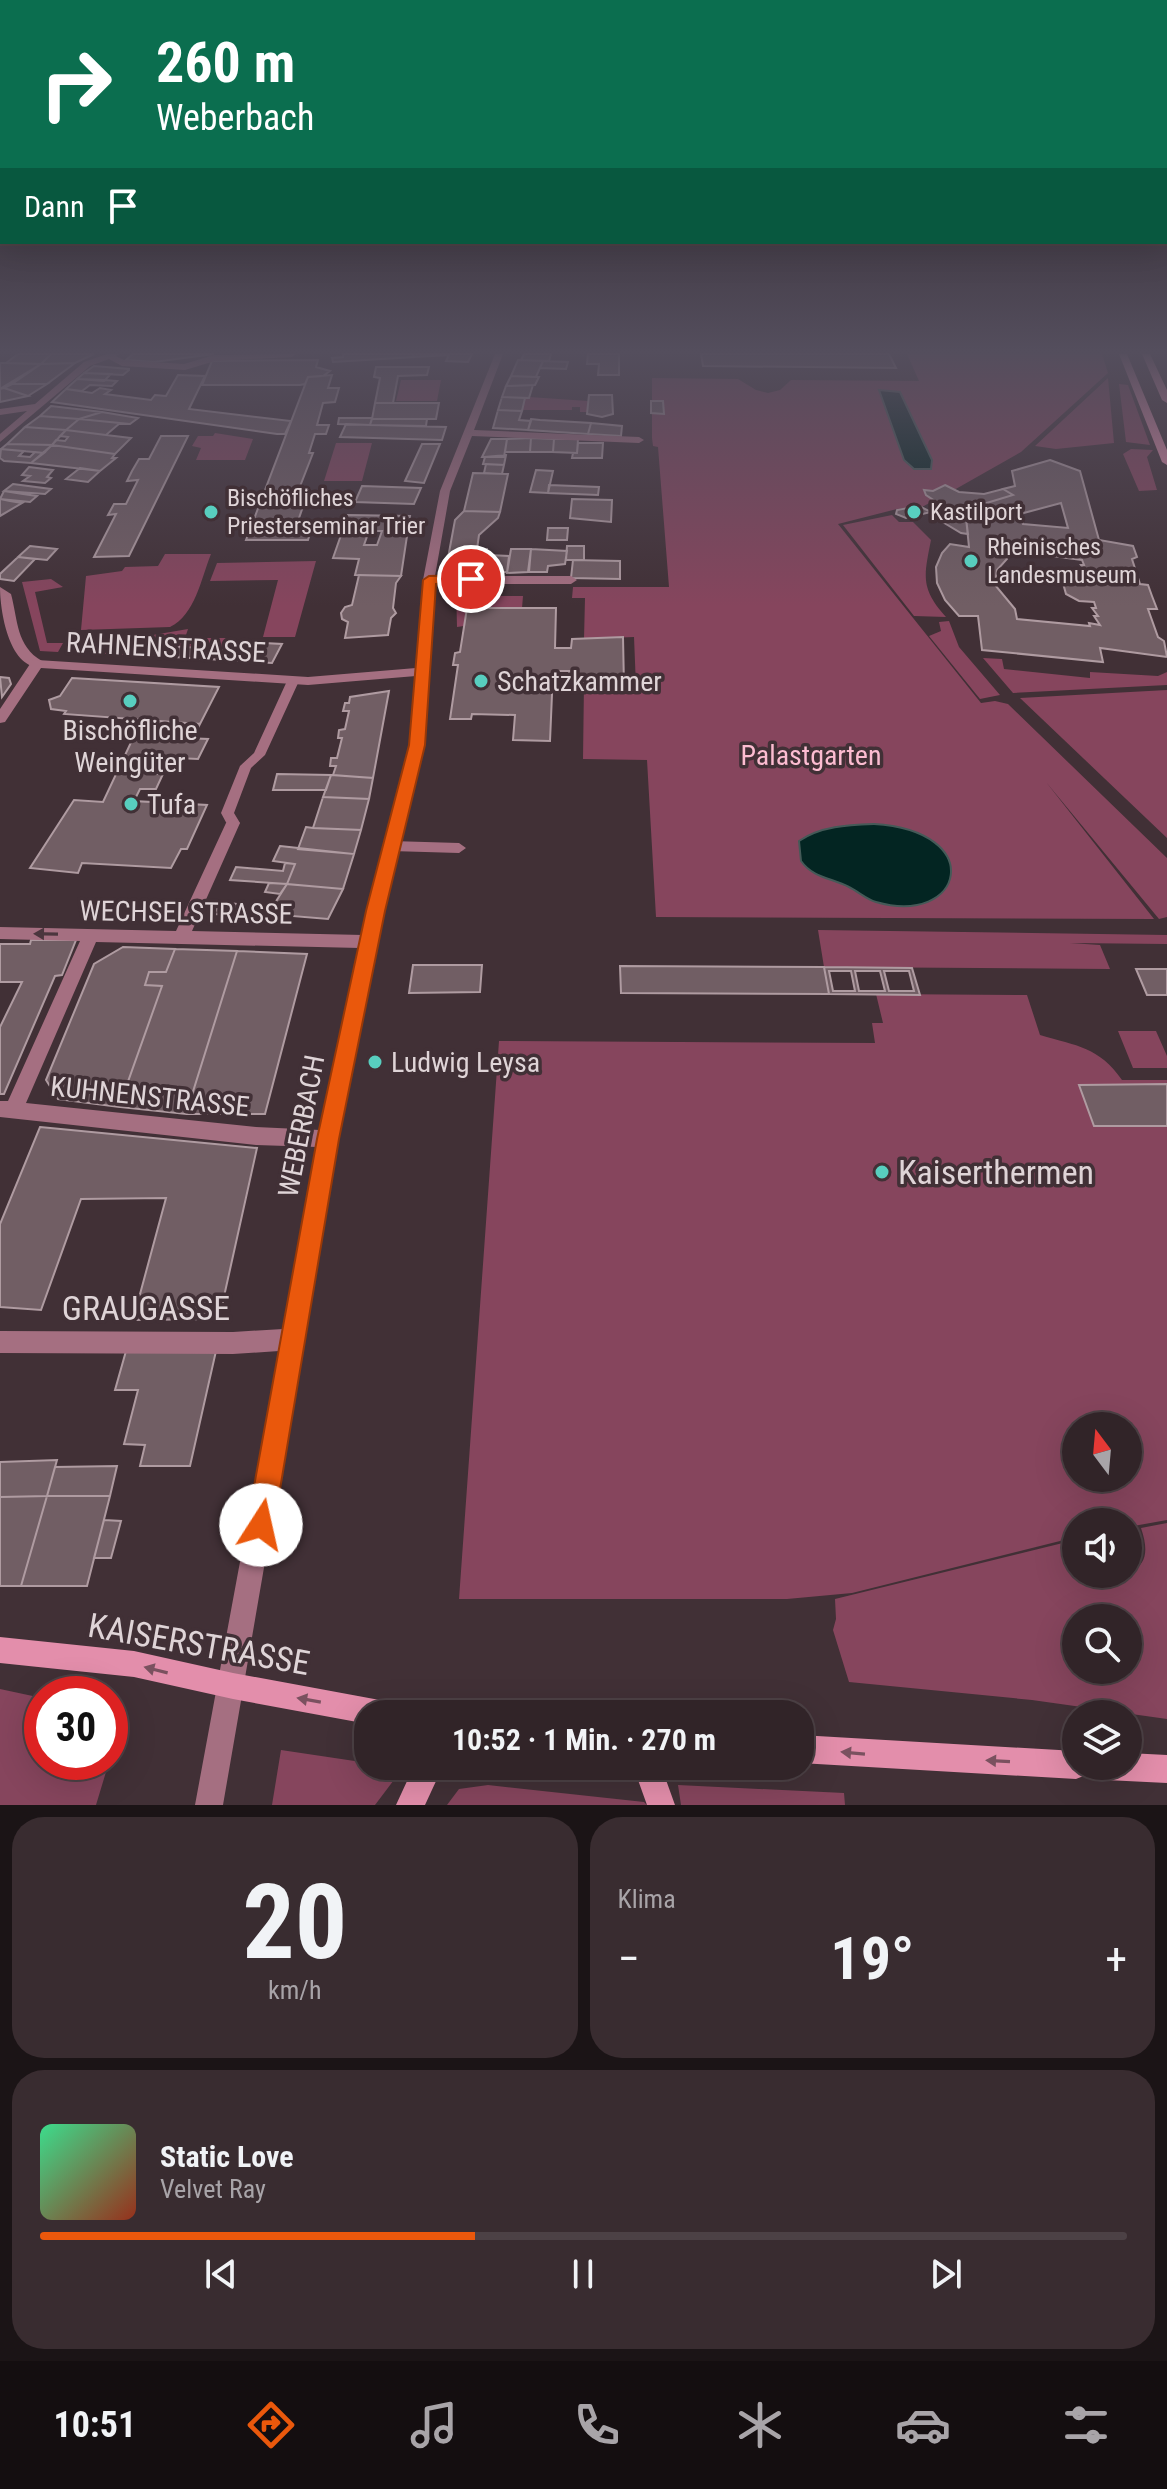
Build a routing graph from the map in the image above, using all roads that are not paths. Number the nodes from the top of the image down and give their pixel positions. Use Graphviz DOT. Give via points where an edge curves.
graph roads {
  1 [pos="466,438"];
  2 [pos="596,438"];
  3 [pos="1157,438"];
  4 [pos="639,440"];
  5 [pos="1167,462"];
  6 [pos="429,580"];
  7 [pos="571,580"];
  8 [pos="0,591"];
  9 [pos="37,664"];
  10 [pos="424,671"];
  11 [pos="293,681"];
  12 [pos="0,719"];
  13 [pos="233,823"];
  14 [pos="391,846"];
  15 [pos="459,848"];
  16 [pos="0,933"];
  17 [pos="91,935"];
  18 [pos="181,938"];
  19 [pos="371,942"];
  20 [pos="7,1110"];
  21 [pos="328,1139"];
  22 [pos="293,1339"];
  23 [pos="0,1342"];
  24 [pos="0,1650"];
  25 [pos="233,1686"];
  26 [pos="354,1708"];
  27 [pos="814,1750"];
  28 [pos="1062,1764"];
  29 [pos="1142,1768"];
  30 [pos="1167,1769"];
  31 [pos="422,1780"];
  32 [pos="652,1780"];
  33 [pos="209,1805"];
  34 [pos="410,1805"];
  35 [pos="661,1805"];
  1 -- 6 [label="street, WEBERBACH" via="445,491"];
  2 -- 4 [label="street"];
  3 -- 5 [label="main road"];
  6 -- 7 [label="street"];
  6 -- 10 [label="street, WEBERBACH"];
  8 -- 9 [label="street" via="10,607 17,649"];
  9 -- 11 [label="street, RAHNENSTRASSE"];
  9 -- 12 [label="street"];
  10 -- 11 [label="street, RAHNENSTRASSE"];
  10 -- 14 [label="street, WEBERBACH" via="417,745"];
  11 -- 13 [label="lane, RAHNENSTRASSE" via="259,755 246,766 227,813"];
  13 -- 18 [label="street, RAHNENSTRASSE"];
  14 -- 15 [label="lane"];
  14 -- 19 [label="street, WEBERBACH"];
  17 -- 16 [label="street, WECHSELSTRASSE, one-way"];
  17 -- 18 [label="street, WECHSELSTRASSE"];
  17 -- 20 [label="street, KUHNENSTRASSE"];
  18 -- 19 [label="street, WECHSELSTRASSE"];
  19 -- 21 [label="street, WEBERBACH"];
  20 -- 21 [label="street, KUHNENSTRASSE"];
  21 -- 22 [label="street, WEBERBACH"];
  22 -- 23 [label="street, GRAUGASSE"];
  22 -- 25 [label="street, WEBERBACH"];
  25 -- 24 [label="main road, KAISERSTRASSE, one-way" via="134,1664"];
  26 -- 25 [label="main road, KAISERSTRASSE, one-way"];
  25 -- 33 [label="street, WEBERBACH"];
  28 -- 27 [label="main road, one-way"];
  29 -- 30 [label="main road"];
  31 -- 34 [label="main road"];
  32 -- 35 [label="main road"];
}
